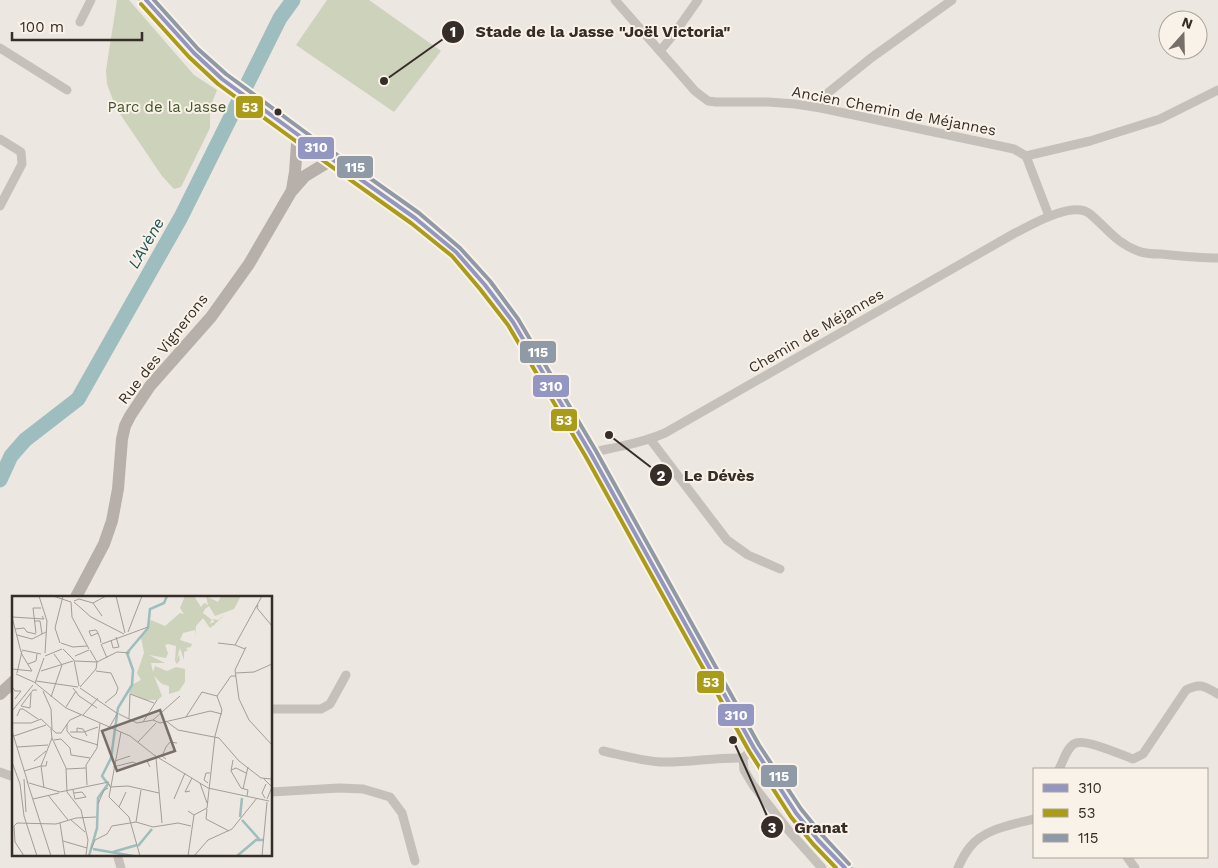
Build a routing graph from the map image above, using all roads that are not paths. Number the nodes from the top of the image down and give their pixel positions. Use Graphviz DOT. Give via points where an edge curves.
graph roads {
  1 [pos="90,0"];
  2 [pos="146,0"];
  3 [pos="615,0"];
  4 [pos="698,0"];
  5 [pos="952,0"];
  6 [pos="80,22"];
  7 [pos="0,48"];
  8 [pos="660,51"];
  9 [pos="67,90"];
  10 [pos="1218,90"];
  11 [pos="821,108"];
  12 [pos="301,137"];
  13 [pos="0,139"];
  14 [pos="1026,156"];
  15 [pos="333,159"];
  16 [pos="291,192"];
  17 [pos="0,206"];
  18 [pos="1049,216"];
  19 [pos="1218,258"];
  20 [pos="650,439"];
  21 [pos="591,454"];
  22 [pos="780,569"];
  23 [pos="77,596"];
  24 [pos="346,675"];
  25 [pos="12,683"];
  26 [pos="0,694"];
  27 [pos="1218,694"];
  28 [pos="272,709"];
  29 [pos="603,751"];
  30 [pos="748,753"];
  31 [pos="1060,768"];
  32 [pos="0,772"];
  33 [pos="12,776"];
  34 [pos="272,792"];
  35 [pos="1033,819"];
  36 [pos="415,861"];
  37 [pos="820,867"];
  38 [pos="845,868"];
  39 [pos="958,868"];
  1 -- 6 [label="street"];
  2 -- 12 [label="main road" via="222,79"];
  3 -- 8 [label="street, Ancien Chemin de Méjannes"];
  4 -- 8 [label="street"];
  5 -- 11 [label="street" via="824,96"];
  7 -- 9 [label="street"];
  8 -- 11 [label="street, Ancien Chemin de Méjannes" via="708,100"];
  10 -- 14 [label="street" via="1160,119 1090,141"];
  11 -- 14 [label="street, Ancien Chemin de Méjannes" via="1014,149"];
  12 -- 15 [label="main road"];
  12 -- 16 [label="street, Rue des Vignerons" via="297,144"];
  13 -- 17 [label="street" via="21,152 22,164"];
  14 -- 18 [label="street"];
  15 -- 16 [label="street, Rue des Vignerons" via="305,176"];
  15 -- 21 [label="main road" via="440,238 485,285 513,322"];
  16 -- 23 [label="street, Rue des Vignerons" via="243,272 211,317 150,386 130,416 122,439 112,521"];
  18 -- 19 [label="street, Chemin de Méjannes" via="1074,209 1088,212 1124,245 1140,252"];
  18 -- 20 [label="street, Chemin de Méjannes"];
  20 -- 21 [label="street, Chemin de Méjannes"];
  20 -- 22 [label="street" via="727,540 748,555"];
  21 -- 30 [label="main road"];
  24 -- 28 [label="street" via="330,704 320,709"];
  25 -- 26 [label="street"];
  27 -- 31 [label="street" via="1205,687 1194,686 1186,690 1143,754 1133,759 1086,742 1076,743"];
  29 -- 30 [label="street" via="659,762 688,762"];
  30 -- 37 [label="street" via="744,770 753,785"];
  30 -- 38 [label="main road" via="818,840"];
  32 -- 33 [label="street"];
  34 -- 36 [label="street" via="363,789 390,797 402,813"];
  35 -- 39 [label="street" via="989,832 970,847"];
}
